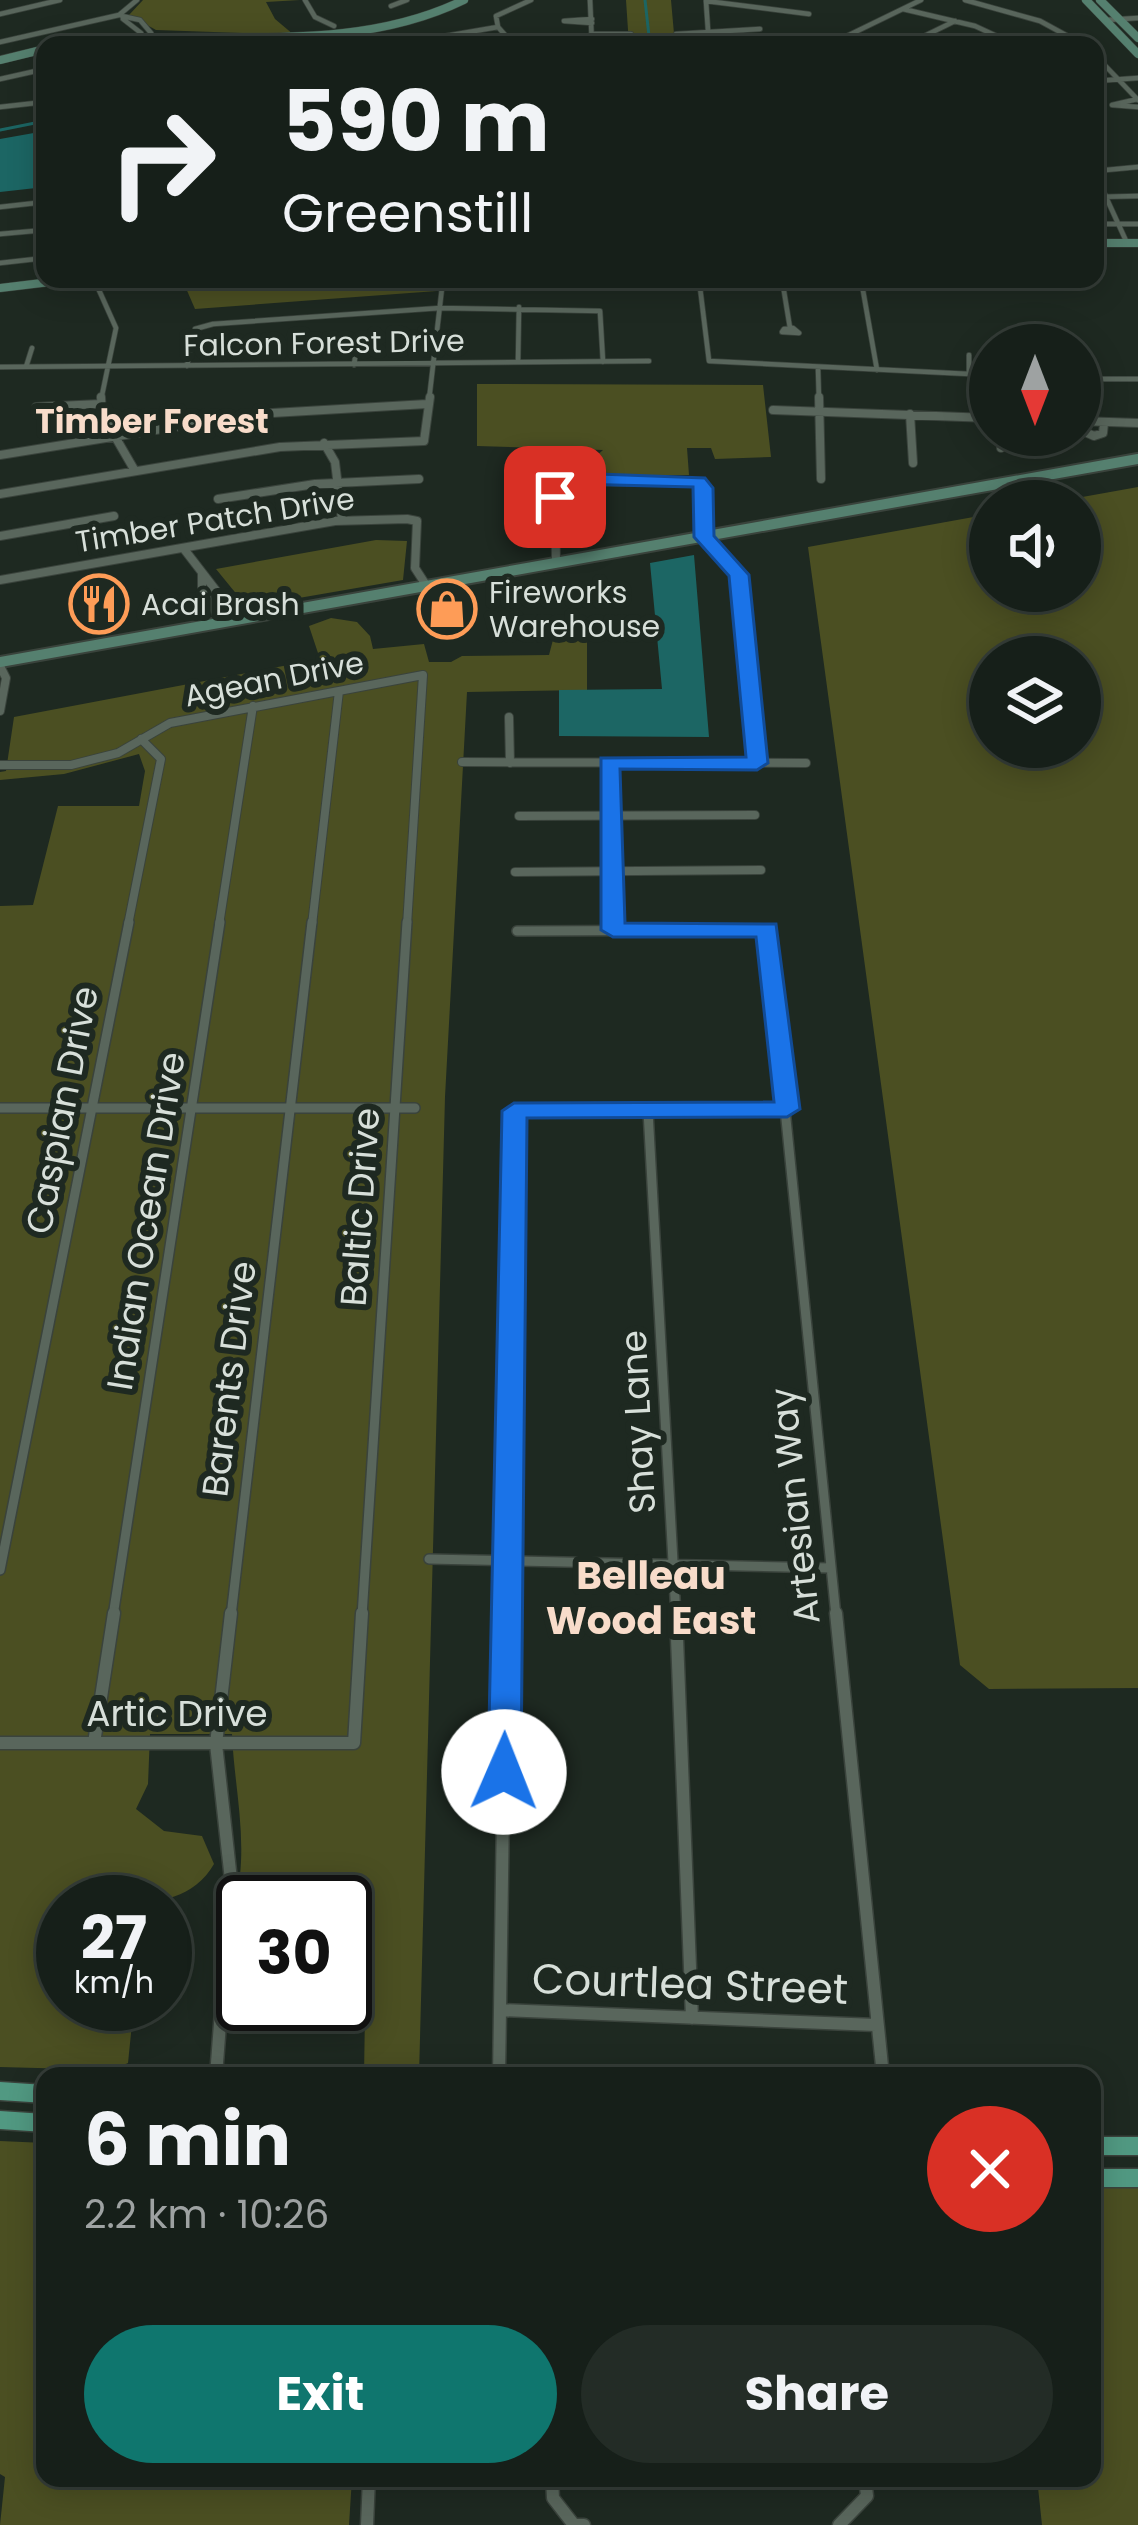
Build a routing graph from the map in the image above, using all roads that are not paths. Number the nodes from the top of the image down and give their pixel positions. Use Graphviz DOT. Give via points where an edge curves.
graph roads {
  1 [pos="60,0"];
  2 [pos="137,0"];
  3 [pos="305,0"];
  4 [pos="407,0"];
  5 [pos="464,0"];
  6 [pos="528,0"];
  7 [pos="590,0"];
  8 [pos="918,0"];
  9 [pos="965,0"];
  10 [pos="1002,0"];
  11 [pos="1085,0"];
  12 [pos="1100,0"];
  13 [pos="706,1"];
  14 [pos="987,5"];
  15 [pos="391,6"];
  16 [pos="903,9"];
  17 [pos="0,14"];
  18 [pos="809,14"];
  19 [pos="119,15"];
  20 [pos="1138,18"];
  21 [pos="1120,19"];
  22 [pos="1106,20"];
  23 [pos="955,21"];
  24 [pos="334,26"];
  25 [pos="498,28"];
  26 [pos="760,29"];
  27 [pos="146,33"];
  28 [pos="360,33"];
  29 [pos="591,34"];
  30 [pos="631,34"];
  31 [pos="676,34"];
  32 [pos="707,34"];
  33 [pos="126,36"];
  34 [pos="250,36"];
  35 [pos="304,36"];
  36 [pos="362,36"];
  37 [pos="365,36"];
  38 [pos="449,36"];
  39 [pos="506,36"];
  40 [pos="836,36"];
  41 [pos="924,36"];
  42 [pos="995,36"];
  43 [pos="1068,36"];
  44 [pos="0,38"];
  45 [pos="1138,40"];
  46 [pos="1126,41"];
  47 [pos="36,52"];
  48 [pos="1138,53"];
  49 [pos="0,60"];
  50 [pos="1104,64"];
  51 [pos="36,71"];
  52 [pos="1138,78"];
  53 [pos="0,80"];
  54 [pos="1119,80"];
  55 [pos="1104,81"];
  56 [pos="1138,102"];
  57 [pos="36,103"];
  58 [pos="0,107"];
  59 [pos="1138,167"];
  60 [pos="1104,171"];
  61 [pos="1104,191"];
  62 [pos="1138,196"];
  63 [pos="1107,197"];
  64 [pos="36,203"];
  65 [pos="0,207"];
  66 [pos="1104,224"];
  67 [pos="1119,224"];
  68 [pos="1138,224"];
  69 [pos="36,231"];
  70 [pos="0,235"];
  71 [pos="1134,245"];
  72 [pos="1104,246"];
  73 [pos="36,259"];
  74 [pos="0,263"];
  75 [pos="36,279"];
  76 [pos="36,282"];
  77 [pos="0,285"];
  78 [pos="98,288"];
  79 [pos="442,288"];
  80 [pos="700,288"];
  81 [pos="783,288"];
  82 [pos="863,288"];
  83 [pos="519,307"];
  84 [pos="440,308"];
  85 [pos="790,328"];
  86 [pos="357,344"];
  87 [pos="32,347"];
  88 [pos="274,351"];
  89 [pos="649,361"];
  90 [pos="437,362"];
  91 [pos="518,362"];
  92 [pos="603,362"];
  93 [pos="272,365"];
  94 [pos="354,365"];
  95 [pos="109,366"];
  96 [pos="187,366"];
  97 [pos="0,367"];
  98 [pos="26,367"];
  99 [pos="818,368"];
  100 [pos="877,370"];
  101 [pos="969,374"];
  102 [pos="1101,379"];
  103 [pos="1138,380"];
  104 [pos="100,404"];
  105 [pos="427,404"];
  106 [pos="36,407"];
  107 [pos="772,410"];
  108 [pos="816,411"];
  109 [pos="910,414"];
  110 [pos="969,417"];
  111 [pos="1101,423"];
  112 [pos="1104,423"];
  113 [pos="1138,423"];
  114 [pos="1101,434"];
  115 [pos="113,436"];
  116 [pos="324,443"];
  117 [pos="0,454"];
  118 [pos="1138,459"];
  119 [pos="913,463"];
  120 [pos="135,471"];
  121 [pos="821,478"];
  122 [pos="419,479"];
  123 [pos="338,483"];
  124 [pos="0,494"];
  125 [pos="218,499"];
  126 [pos="114,516"];
  127 [pos="342,520"];
  128 [pos="0,536"];
  129 [pos="704,537"];
  130 [pos="184,549"];
  131 [pos="556,563"];
  132 [pos="202,574"];
  133 [pos="0,580"];
  134 [pos="426,586"];
  135 [pos="238,619"];
  136 [pos="221,622"];
  137 [pos="0,664"];
  138 [pos="423,675"];
  139 [pos="3,680"];
  140 [pos="339,691"];
  141 [pos="253,706"];
  142 [pos="0,711"];
  143 [pos="509,717"];
  144 [pos="141,739"];
  145 [pos="463,762"];
  146 [pos="510,763"];
  147 [pos="608,763"];
  148 [pos="757,763"];
  149 [pos="806,763"];
  150 [pos="0,764"];
  151 [pos="610,815"];
  152 [pos="755,815"];
  153 [pos="519,816"];
  154 [pos="611,871"];
  155 [pos="760,871"];
  156 [pos="515,872"];
  157 [pos="613,930"];
  158 [pos="518,931"];
  159 [pos="292,1106"];
  160 [pos="190,1107"];
  161 [pos="0,1108"];
  162 [pos="89,1108"];
  163 [pos="394,1108"];
  164 [pos="415,1108"];
  165 [pos="787,1109"];
  166 [pos="648,1111"];
  167 [pos="429,1559"];
  168 [pos="507,1562"];
  169 [pos="674,1568"];
  170 [pos="831,1568"];
  171 [pos="0,1570"];
  172 [pos="0,1743"];
  173 [pos="94,1743"];
  174 [pos="354,1743"];
  175 [pos="216,1744"];
  176 [pos="500,2010"];
  177 [pos="692,2018"];
  178 [pos="876,2025"];
  179 [pos="216,2067"];
  180 [pos="499,2067"];
  181 [pos="882,2067"];
  182 [pos="0,2091"];
  183 [pos="36,2093"];
  184 [pos="0,2120"];
  185 [pos="36,2122"];
  186 [pos="1101,2146"];
  187 [pos="1138,2146"];
  188 [pos="1101,2177"];
  189 [pos="1138,2178"];
  190 [pos="369,2487"];
  191 [pos="552,2487"];
  192 [pos="866,2487"];
  193 [pos="367,2525"];
  194 [pos="584,2525"];
  195 [pos="839,2525"];
  1 -- 17 [label="street"];
  2 -- 19 [label="street"];
  3 -- 24 [label="street"];
  4 -- 15 [label="street"];
  5 -- 28 [label="main road" via="434,16"];
  6 -- 25 [label="street" via="500,12"];
  7 -- 29 [label="street"];
  8 -- 16 [label="street"];
  9 -- 14 [label="street"];
  10 -- 14 [label="street"];
  11 -- 22 [label="main road"];
  12 -- 21 [label="main road"];
  13 -- 18 [label="street"];
  13 -- 32 [label="street"];
  14 -- 43 [label="street"];
  16 -- 23 [label="street"];
  16 -- 40 [label="street"];
  19 -- 27 [label="street"];
  19 -- 44 [label="street"];
  20 -- 21 [label="street"];
  21 -- 22 [label="street"];
  21 -- 45 [label="main road"];
  22 -- 46 [label="main road"];
  23 -- 41 [label="street"];
  23 -- 42 [label="street"];
  25 -- 38 [label="street"];
  25 -- 39 [label="street"];
  26 -- 32 [label="street"];
  27 -- 33 [label="main road"];
  27 -- 34 [label="main road"];
  28 -- 35 [label="main road"];
  28 -- 36 [label="street"];
  28 -- 37 [label="street"];
  29 -- 30 [label="street"];
  31 -- 32 [label="street"];
  45 -- 46 [label="street"];
  46 -- 48 [label="main road"];
  47 -- 49 [label="main road"];
  50 -- 54 [label="street"];
  51 -- 53 [label="street"];
  52 -- 54 [label="street"];
  54 -- 55 [label="street"];
  54 -- 56 [label="street"];
  57 -- 58 [label="street"];
  59 -- 60 [label="street"];
  61 -- 63 [label="street"];
  62 -- 63 [label="street"];
  63 -- 67 [label="street"];
  64 -- 65 [label="street"];
  66 -- 67 [label="street"];
  67 -- 68 [label="street"];
  67 -- 71 [label="street"];
  69 -- 70 [label="street"];
  71 -- 72 [label="main road"];
  73 -- 74 [label="street"];
  75 -- 77 [label="main road"];
  76 -- 77 [label="main road"];
  78 -- 95 [label="street" via="116,328"];
  79 -- 84 [label="street"];
  80 -- 99 [label="street" via="705,355 719,363"];
  81 -- 85 [label="street"];
  82 -- 100 [label="street"];
  83 -- 84 [label="street"];
  83 -- 91 [label="street"];
  83 -- 92 [label="street" via="602,314"];
  84 -- 90 [label="street"];
  84 -- 96 [label="street" via="196,328"];
  86 -- 94 [label="street"];
  87 -- 98 [label="street"];
  88 -- 93 [label="street"];
  89 -- 92 [label="street, Falcon Forest Drive"];
  90 -- 91 [label="street, Falcon Forest Drive"];
  90 -- 94 [label="street, Falcon Forest Drive"];
  90 -- 105 [label="street"];
  91 -- 92 [label="street, Falcon Forest Drive"];
  93 -- 94 [label="street, Falcon Forest Drive"];
  93 -- 96 [label="street, Falcon Forest Drive"];
  95 -- 96 [label="street, Falcon Forest Drive"];
  95 -- 98 [label="street, Falcon Forest Drive"];
  95 -- 104 [label="street"];
  97 -- 98 [label="street, Falcon Forest Drive"];
  99 -- 100 [label="street"];
  99 -- 108 [label="street"];
  100 -- 101 [label="street"];
  102 -- 103 [label="street"];
  104 -- 106 [label="street"];
  104 -- 115 [label="street"];
  105 -- 115 [label="street" via="307,408"];
  105 -- 116 [label="street" via="424,441"];
  107 -- 108 [label="street"];
  108 -- 109 [label="street"];
  108 -- 121 [label="street"];
  109 -- 110 [label="street"];
  109 -- 119 [label="street"];
  111 -- 112 [label="street"];
  112 -- 113 [label="street"];
  112 -- 114 [label="street"];
  115 -- 117 [label="street"];
  115 -- 120 [label="street"];
  116 -- 120 [label="street"];
  116 -- 123 [label="street"];
  118 -- 129 [label="main road"];
  120 -- 124 [label="street"];
  122 -- 123 [label="street"];
  123 -- 125 [label="street"];
  123 -- 127 [label="street"];
  126 -- 128 [label="street"];
  127 -- 130 [label="street, Timber Patch Drive"];
  127 -- 134 [label="street, Timber Patch Drive" via="417,521 415,568"];
  129 -- 131 [label="main road"];
  129 -- 131 [label="street" via="698,482 572,478 555,485"];
  129 -- 148 [label="street" via="740,580"];
  130 -- 132 [label="street"];
  130 -- 133 [label="street, Timber Patch Drive"];
  131 -- 134 [label="main road"];
  132 -- 135 [label="street"];
  132 -- 136 [label="street"];
  134 -- 135 [label="main road"];
  135 -- 136 [label="main road"];
  136 -- 137 [label="main road"];
  137 -- 139 [label="street"];
  138 -- 140 [label="street, Agean Drive"];
  138 -- 163 [label="street, Baltic Drive"];
  139 -- 142 [label="street"];
  140 -- 141 [label="street, Agean Drive"];
  140 -- 159 [label="street, Barents Drive"];
  141 -- 144 [label="street, Agean Drive" via="170,723"];
  141 -- 160 [label="street, Indian Ocean Drive"];
  143 -- 146 [label="street"];
  144 -- 150 [label="street, Agean Drive" via="71,765"];
  144 -- 162 [label="street, Caspian Drive" via="161,759"];
  145 -- 146 [label="street"];
  146 -- 147 [label="street"];
  147 -- 148 [label="street"];
  147 -- 151 [label="street"];
  148 -- 149 [label="street"];
  151 -- 152 [label="street"];
  151 -- 153 [label="street"];
  151 -- 154 [label="street"];
  154 -- 155 [label="street"];
  154 -- 156 [label="street"];
  154 -- 157 [label="street"];
  157 -- 158 [label="street"];
  157 -- 165 [label="street, Artesian Way" via="767,929"];
  159 -- 160 [label="street"];
  159 -- 163 [label="street"];
  159 -- 175 [label="street, Barents Drive"];
  160 -- 162 [label="street"];
  160 -- 173 [label="street, Indian Ocean Drive"];
  161 -- 162 [label="street"];
  162 -- 171 [label="street, Caspian Drive"];
  163 -- 164 [label="street"];
  163 -- 174 [label="street, Baltic Drive"];
  165 -- 166 [label="street"];
  165 -- 170 [label="street, Artesian Way"];
  166 -- 168 [label="street" via="514,1111"];
  166 -- 169 [label="street, Shay Lane"];
  167 -- 168 [label="street"];
  168 -- 169 [label="street"];
  168 -- 176 [label="street"];
  169 -- 170 [label="street"];
  169 -- 177 [label="street, Shay Lane"];
  170 -- 178 [label="street, Artesian Way"];
  172 -- 173 [label="street, Artic Drive"];
  173 -- 175 [label="street, Artic Drive"];
  174 -- 175 [label="street, Artic Drive"];
  175 -- 179 [label="street, Barents Drive" via="230,1880"];
  176 -- 177 [label="street, Courtlea Street"];
  176 -- 180 [label="street"];
  177 -- 178 [label="street, Courtlea Street"];
  178 -- 181 [label="street, Artesian Way"];
  182 -- 183 [label="main road"];
  184 -- 185 [label="main road"];
  186 -- 187 [label="main road"];
  188 -- 189 [label="main road"];
  190 -- 193 [label="street"];
  191 -- 194 [label="street" via="574,2524"];
  192 -- 195 [label="street" via="867,2496"];
}
